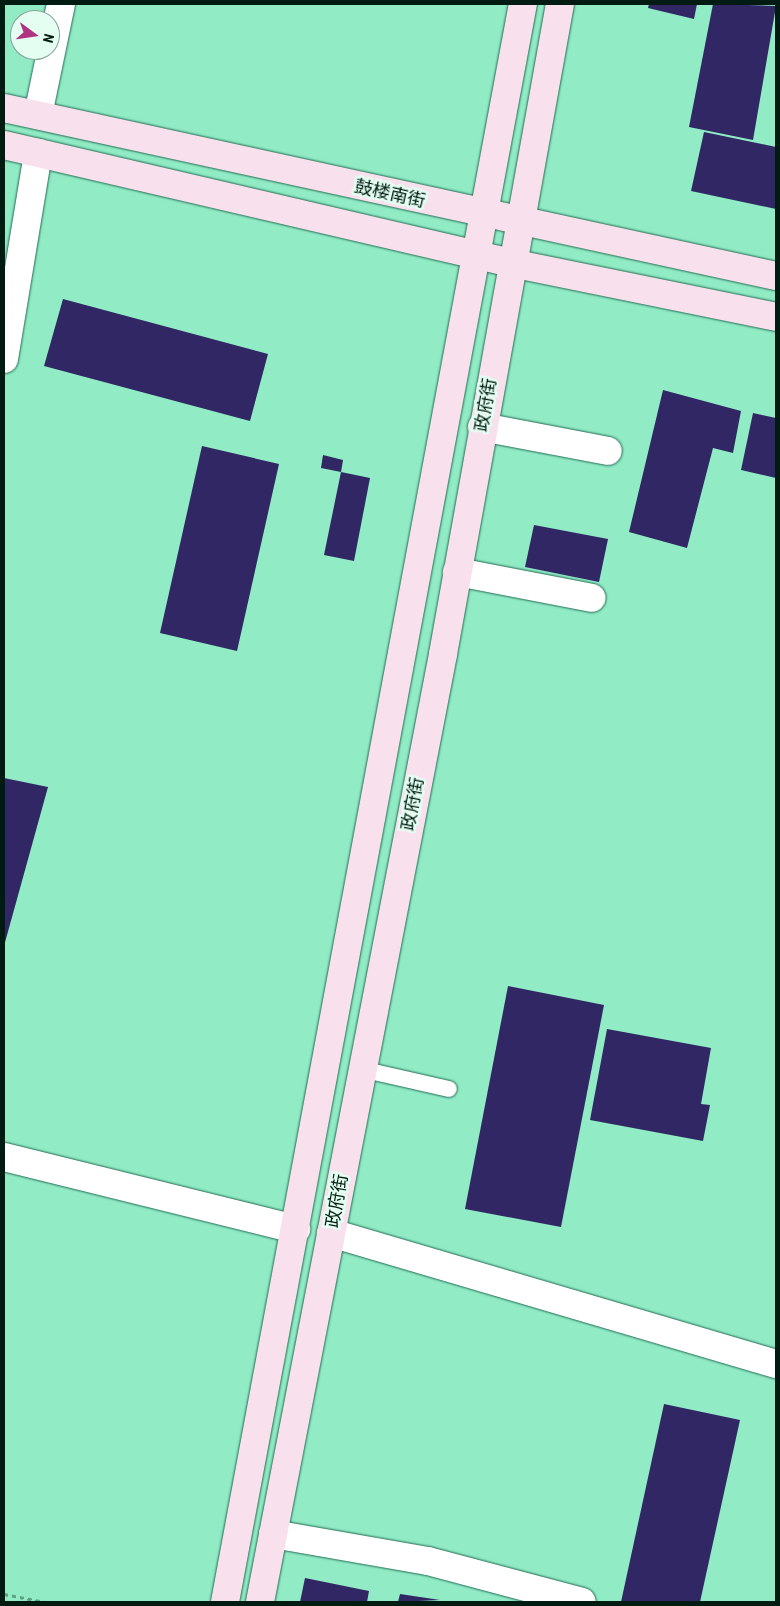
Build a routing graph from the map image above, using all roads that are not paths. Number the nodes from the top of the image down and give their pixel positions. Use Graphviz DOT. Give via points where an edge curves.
graph roads {
  1 [pos="62,4"];
  2 [pos="524,4"];
  3 [pos="560,4"];
  4 [pos="4,108"];
  5 [pos="38,115"];
  6 [pos="4,145"];
  7 [pos="38,153"];
  8 [pos="483,216"];
  9 [pos="518,223"];
  10 [pos="476,254"];
  11 [pos="511,263"];
  12 [pos="776,276"];
  13 [pos="776,317"];
  14 [pos="4,359"];
  15 [pos="482,428"];
  16 [pos="608,451"];
  17 [pos="457,572"];
  18 [pos="592,598"];
  19 [pos="361,1069"];
  20 [pos="449,1089"];
  21 [pos="4,1157"];
  22 [pos="296,1229"];
  23 [pos="331,1233"];
  24 [pos="776,1364"];
  25 [pos="273,1534"];
  26 [pos="225,1602"];
  27 [pos="260,1602"];
  28 [pos="582,1602"];
  1 -- 5 [label="street"];
  2 -- 8 [label="main road"];
  3 -- 9 [label="main road, 政府街"];
  4 -- 5 [label="main road, 鼓楼南街"];
  5 -- 8 [label="main road, 鼓楼南街"];
  6 -- 7 [label="main road"];
  7 -- 10 [label="main road"];
  7 -- 14 [label="street"];
  8 -- 9 [label="main road, 鼓楼南街"];
  8 -- 10 [label="main road, 政府街"];
  9 -- 11 [label="main road, 政府街"];
  9 -- 12 [label="main road, 鼓楼南街"];
  10 -- 11 [label="main road"];
  10 -- 22 [label="main road, 政府街"];
  11 -- 13 [label="main road"];
  11 -- 15 [label="main road, 政府街"];
  15 -- 16 [label="street"];
  15 -- 17 [label="main road, 政府街"];
  17 -- 18 [label="street"];
  17 -- 19 [label="main road, 政府街"];
  19 -- 20 [label="lane"];
  19 -- 23 [label="main road, 政府街"];
  21 -- 22 [label="street"];
  22 -- 26 [label="main road, 政府街"];
  23 -- 24 [label="street"];
  23 -- 25 [label="main road, 政府街"];
  25 -- 27 [label="main road, 政府街"];
  25 -- 28 [label="street" via="428,1561"];
}
